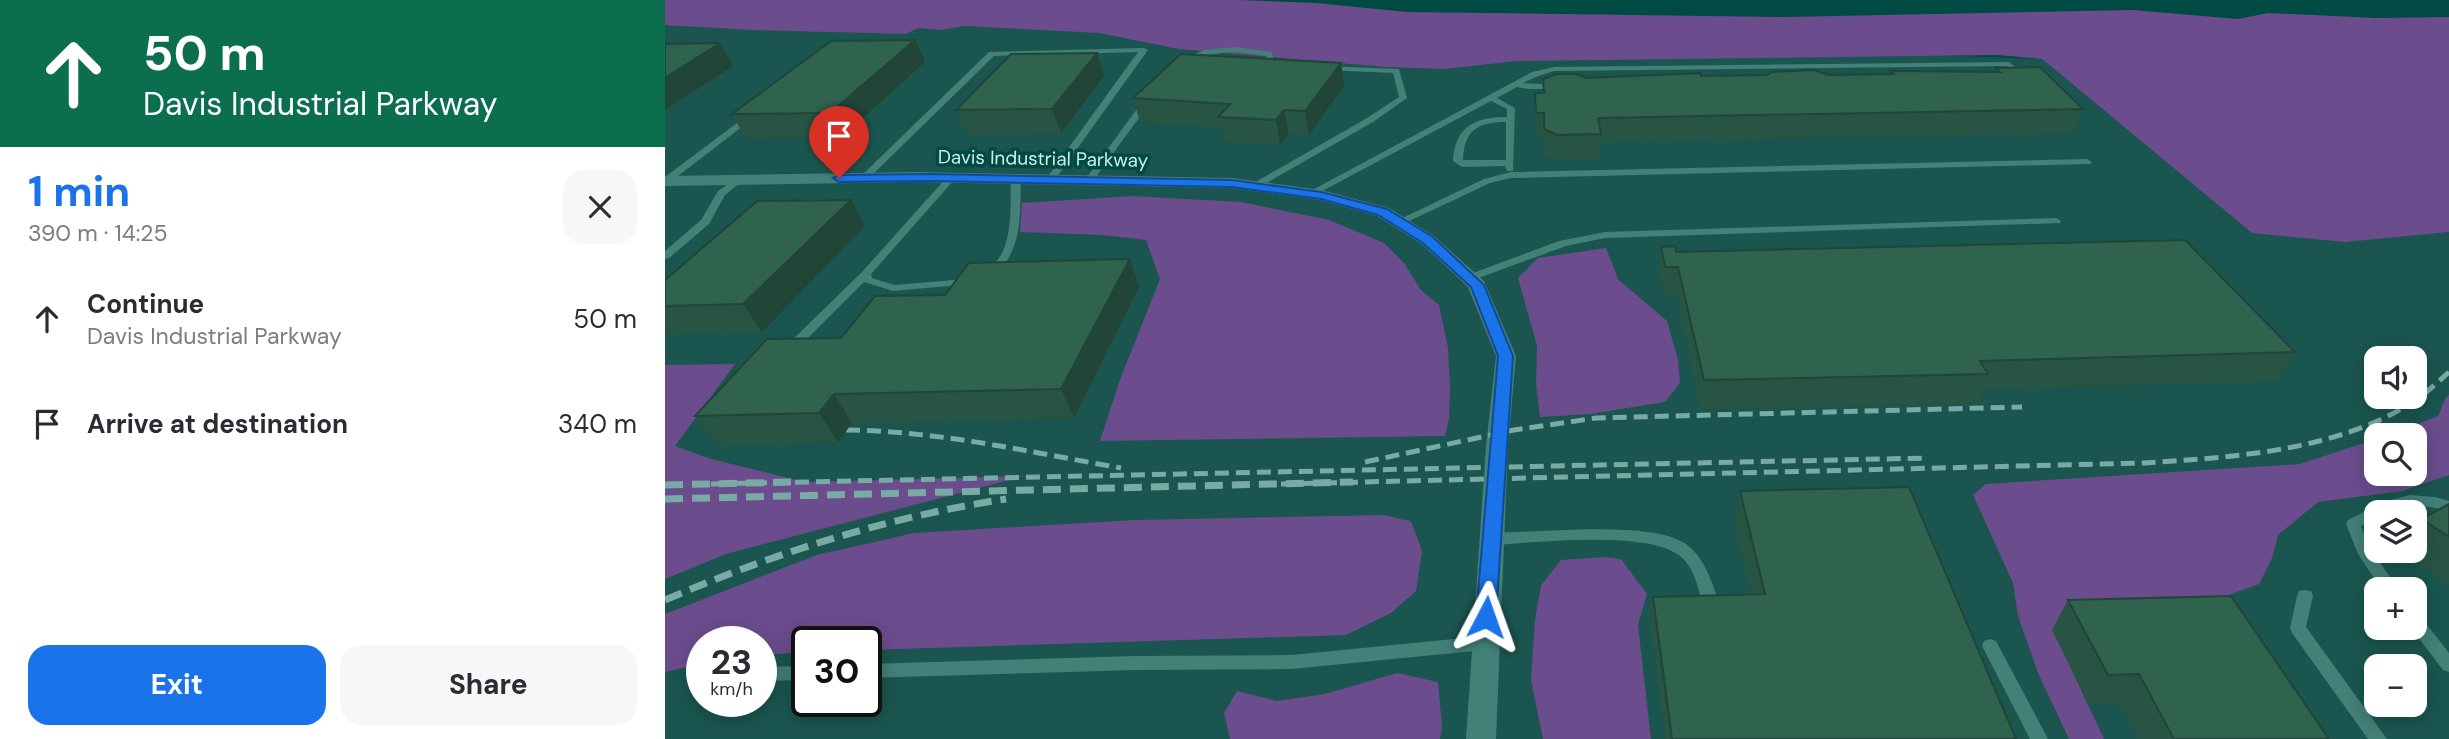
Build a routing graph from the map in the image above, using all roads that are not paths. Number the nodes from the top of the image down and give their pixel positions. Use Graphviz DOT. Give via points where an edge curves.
graph roads {
  1 [pos="1285,65"];
  2 [pos="1177,66"];
  3 [pos="1313,67"];
  4 [pos="2014,81"];
  5 [pos="1516,84"];
  6 [pos="1570,87"];
  7 [pos="1155,91"];
  8 [pos="1491,97"];
  9 [pos="764,107"];
  10 [pos="1511,120"];
  11 [pos="2087,162"];
  12 [pos="1509,163"];
  13 [pos="1511,175"];
  14 [pos="864,178"];
  15 [pos="951,178"];
  16 [pos="1016,178"];
  17 [pos="1051,179"];
  18 [pos="1090,179"];
  19 [pos="739,180"];
  20 [pos="665,181"];
  21 [pos="1255,186"];
  22 [pos="1310,194"];
  23 [pos="2056,220"];
  24 [pos="1399,222"];
  25 [pos="665,256"];
  26 [pos="866,274"];
  27 [pos="1469,278"];
  28 [pos="782,357"];
  29 [pos="2449,506"];
  30 [pos="1491,539"];
  31 [pos="2383,577"];
  32 [pos="2305,596"];
  33 [pos="1717,625"];
  34 [pos="2427,637"];
  35 [pos="1485,643"];
  36 [pos="1990,646"];
  37 [pos="2449,665"];
  38 [pos="882,671"];
  39 [pos="1481,739"];
  40 [pos="2039,739"];
  41 [pos="2378,739"];
  1 -- 2 [label="lane" via="1271,65 1269,54 1238,48 1205,52"];
  3 -- 21 [label="lane" via="1396,71 1403,98"];
  4 -- 5 [label="lane" via="2027,80 2009,64 1554,69"];
  5 -- 6 [label="lane"];
  5 -- 8 [label="lane"];
  7 -- 18 [label="lane"];
  8 -- 10 [label="lane" via="1511,108"];
  8 -- 22 [label="lane"];
  9 -- 20 [label="lane"];
  10 -- 12 [label="lane"];
  10 -- 12 [label="lane" via="1475,125 1461,135 1458,145 1462,164"];
  11 -- 13 [label="lane"];
  12 -- 13 [label="lane"];
  13 -- 24 [label="lane" via="1487,181"];
  14 -- 15 [label="street, Davis Industrial Parkway"];
  14 -- 17 [label="lane" via="992,54 1144,50"];
  14 -- 19 [label="street, Davis Industrial Parkway"];
  15 -- 16 [label="street, Davis Industrial Parkway"];
  15 -- 26 [label="lane"];
  16 -- 17 [label="street, Davis Industrial Parkway"];
  16 -- 26 [label="lane" via="1011,246 1006,259 987,275 960,283 893,288 867,280"];
  17 -- 18 [label="street, Davis Industrial Parkway"];
  18 -- 21 [label="street, Davis Industrial Parkway"];
  19 -- 20 [label="street, Davis Industrial Parkway"];
  19 -- 25 [label="lane" via="721,193 705,222"];
  21 -- 22 [label="street, Davis Industrial Parkway"];
  22 -- 24 [label="street, Davis Industrial Parkway" via="1383,212"];
  23 -- 27 [label="lane" via="1605,235 1551,246"];
  24 -- 27 [label="street, Davis Industrial Parkway" via="1428,240"];
  26 -- 28 [label="lane"];
  27 -- 30 [label="street, Davis Industrial Parkway" via="1477,285 1506,356"];
  29 -- 31 [label="lane" via="2426,499 2392,502 2353,524 2363,550"];
  30 -- 33 [label="lane" via="1652,538 1685,551 1704,581"];
  30 -- 35 [label="street, Davis Industrial Parkway"];
  32 -- 41 [label="lane" via="2298,628"];
  34 -- 37 [label="lane"];
  35 -- 38 [label="lane" via="1292,662"];
  35 -- 39 [label="street, Davis Industrial Parkway"];
  36 -- 40 [label="lane"];
}
